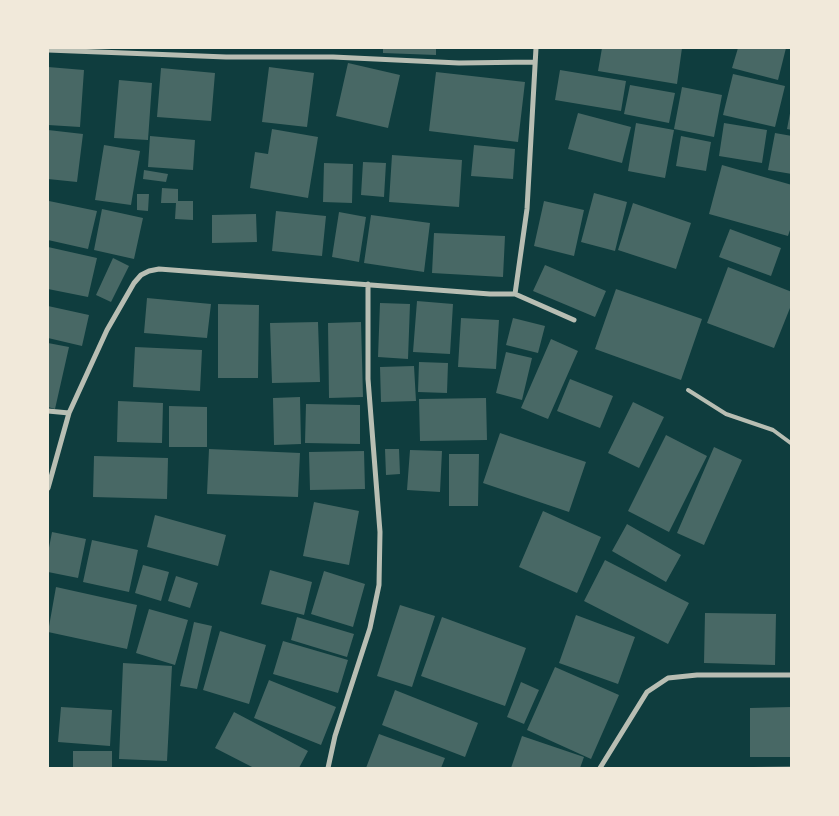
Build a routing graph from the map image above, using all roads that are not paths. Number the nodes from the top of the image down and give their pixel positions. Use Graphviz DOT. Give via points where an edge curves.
graph roads {
  1 [pos="536,48"];
  2 [pos="48,50"];
  3 [pos="134,50"];
  4 [pos="534,62"];
  5 [pos="368,284"];
  6 [pos="514,294"];
  7 [pos="574,320"];
  8 [pos="688,390"];
  9 [pos="48,411"];
  10 [pos="69,413"];
  11 [pos="792,444"];
  12 [pos="48,488"];
  13 [pos="792,675"];
  14 [pos="328,768"];
  15 [pos="600,768"];
  1 -- 4 [label="street"];
  2 -- 3 [label="street"];
  3 -- 4 [label="street" via="226,58"];
  4 -- 6 [label="street" via="527,209"];
  5 -- 6 [label="street"];
  5 -- 10 [label="street" via="159,269 141,275 106,330"];
  5 -- 14 [label="street" via="368,379 380,532 379,585 370,628"];
  6 -- 7 [label="street"];
  8 -- 11 [label="lane" via="726,414 773,430"];
  9 -- 10 [label="street"];
  10 -- 12 [label="street"];
  13 -- 15 [label="street" via="697,674 668,678 647,692"];
}
